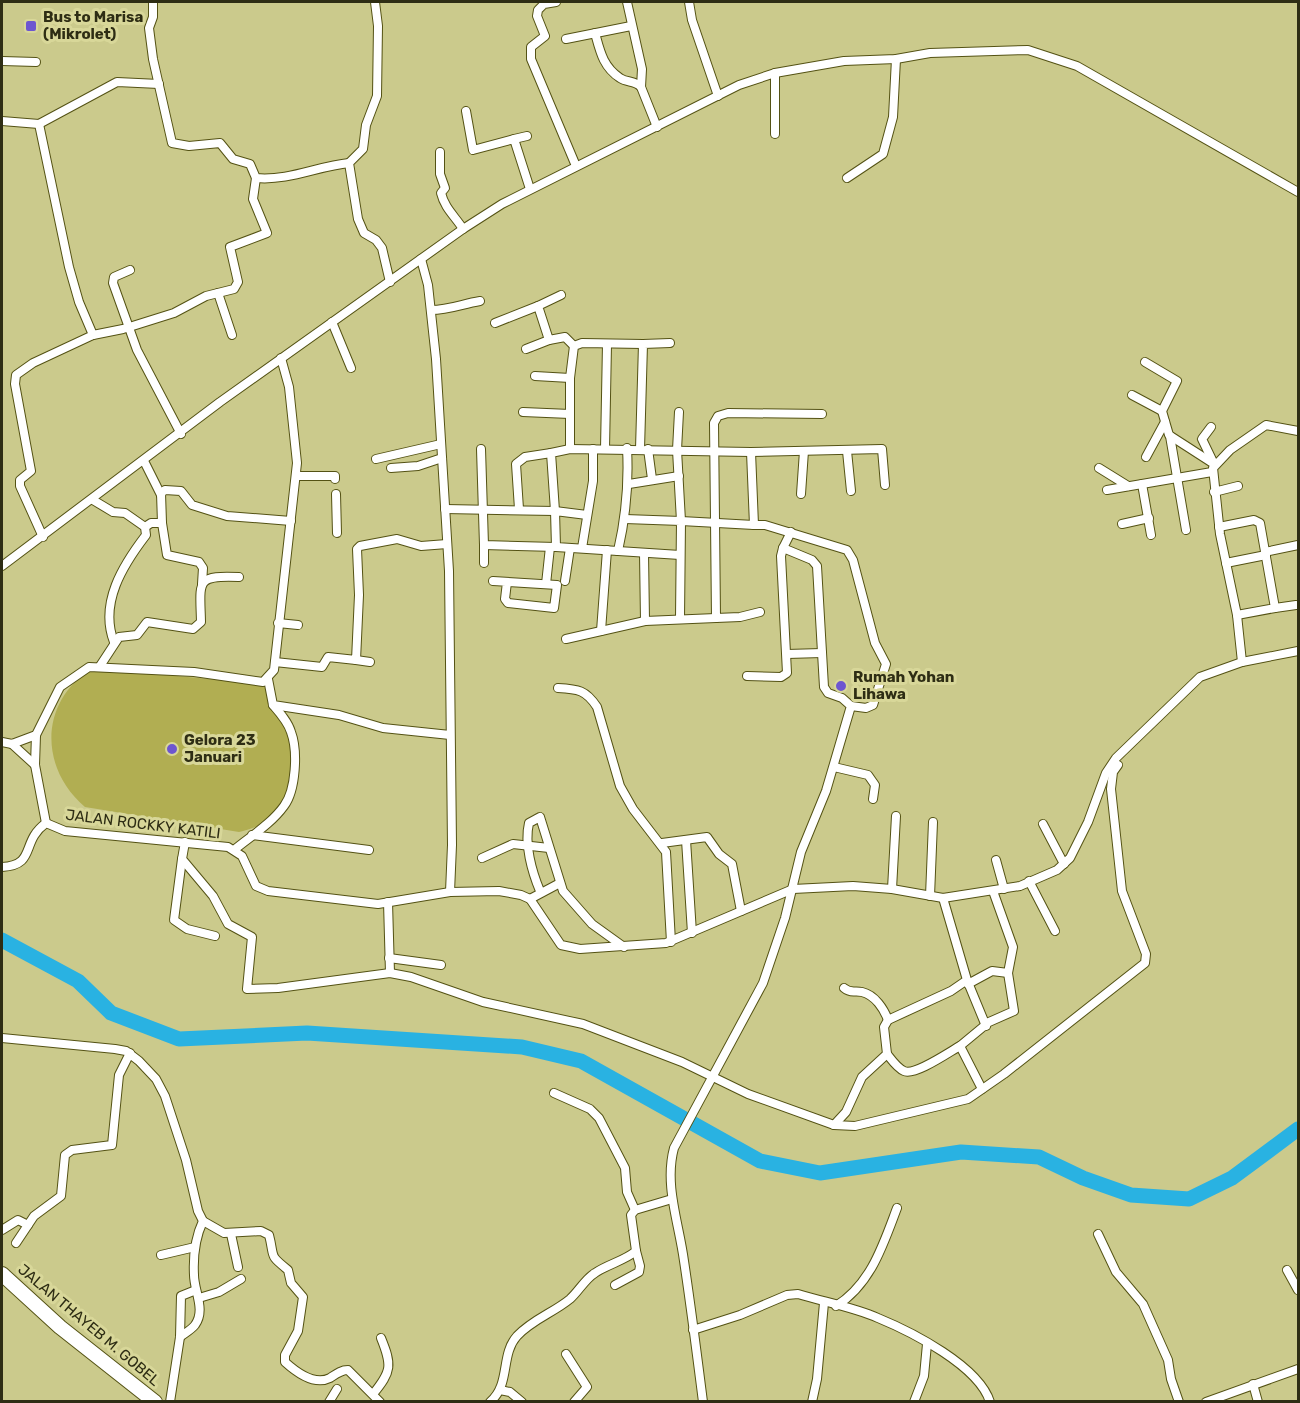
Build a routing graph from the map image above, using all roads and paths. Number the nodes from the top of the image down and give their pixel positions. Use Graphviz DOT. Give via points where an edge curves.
graph roads {
  1 [pos="153,2"];
  2 [pos="375,2"];
  3 [pos="556,2"];
  4 [pos="627,2"];
  5 [pos="690,2"];
  6 [pos="631,26"];
  7 [pos="595,33"];
  8 [pos="566,39"];
  9 [pos="896,59"];
  10 [pos="2,61"];
  11 [pos="36,62"];
  12 [pos="775,73"];
  13 [pos="159,84"];
  14 [pos="641,87"];
  15 [pos="718,96"];
  16 [pos="466,111"];
  17 [pos="2,121"];
  18 [pos="39,124"];
  19 [pos="657,126"];
  20 [pos="775,134"];
  21 [pos="527,136"];
  22 [pos="514,139"];
  23 [pos="440,152"];
  24 [pos="349,163"];
  25 [pos="576,165"];
  26 [pos="256,178"];
  27 [pos="847,178"];
  28 [pos="530,189"];
  29 [pos="1299,192"];
  30 [pos="463,229"];
  31 [pos="421,259"];
  32 [pos="130,270"];
  33 [pos="390,282"];
  34 [pos="218,293"];
  35 [pos="561,295"];
  36 [pos="480,301"];
  37 [pos="537,306"];
  38 [pos="431,310"];
  39 [pos="332,322"];
  40 [pos="495,323"];
  41 [pos="127,328"];
  42 [pos="93,335"];
  43 [pos="232,335"];
  44 [pos="549,340"];
  45 [pos="607,344"];
  46 [pos="643,344"];
  47 [pos="670,344"];
  48 [pos="574,346"];
  49 [pos="526,349"];
  50 [pos="280,358"];
  51 [pos="1145,362"];
  52 [pos="351,368"];
  53 [pos="535,376"];
  54 [pos="570,378"];
  55 [pos="1132,395"];
  56 [pos="1162,411"];
  57 [pos="523,412"];
  58 [pos="679,412"];
  59 [pos="570,414"];
  60 [pos="822,414"];
  61 [pos="1165,422"];
  62 [pos="1211,427"];
  63 [pos="1299,431"];
  64 [pos="181,434"];
  65 [pos="1170,436"];
  66 [pos="441,444"];
  67 [pos="627,448"];
  68 [pos="481,449"];
  69 [pos="593,449"];
  70 [pos="605,449"];
  71 [pos="644,449"];
  72 [pos="570,450"];
  73 [pos="677,450"];
  74 [pos="716,450"];
  75 [pos="804,451"];
  76 [pos="847,451"];
  77 [pos="751,452"];
  78 [pos="551,453"];
  79 [pos="1146,457"];
  80 [pos="442,458"];
  81 [pos="376,459"];
  82 [pos="144,461"];
  83 [pos="391,468"];
  84 [pos="1099,468"];
  85 [pos="1213,468"];
  86 [pos="297,476"];
  87 [pos="679,476"];
  88 [pos="1176,478"];
  89 [pos="335,479"];
  90 [pos="652,479"];
  91 [pos="629,484"];
  92 [pos="1142,484"];
  93 [pos="885,485"];
  94 [pos="1128,486"];
  95 [pos="1238,486"];
  96 [pos="1107,490"];
  97 [pos="850,491"];
  98 [pos="1214,492"];
  99 [pos="336,494"];
  100 [pos="801,494"];
  101 [pos="160,495"];
  102 [pos="93,500"];
  103 [pos="445,509"];
  104 [pos="482,509"];
  105 [pos="519,509"];
  106 [pos="555,512"];
  107 [pos="587,515"];
  108 [pos="1149,518"];
  109 [pos="625,519"];
  110 [pos="291,521"];
  111 [pos="681,521"];
  112 [pos="162,523"];
  113 [pos="716,523"];
  114 [pos="1122,524"];
  115 [pos="754,525"];
  116 [pos="145,527"];
  117 [pos="1219,527"];
  118 [pos="1186,530"];
  119 [pos="791,532"];
  120 [pos="337,533"];
  121 [pos="1151,535"];
  122 [pos="43,537"];
  123 [pos="447,544"];
  124 [pos="484,545"];
  125 [pos="1299,545"];
  126 [pos="553,547"];
  127 [pos="570,548"];
  128 [pos="582,548"];
  129 [pos="783,548"];
  130 [pos="607,550"];
  131 [pos="618,551"];
  132 [pos="644,553"];
  133 [pos="1265,553"];
  134 [pos="680,555"];
  135 [pos="484,563"];
  136 [pos="1226,563"];
  137 [pos="2,566"];
  138 [pos="239,577"];
  139 [pos="493,581"];
  140 [pos="565,581"];
  141 [pos="507,582"];
  142 [pos="546,584"];
  143 [pos="202,586"];
  144 [pos="1296,605"];
  145 [pos="1275,608"];
  146 [pos="759,612"];
  147 [pos="1237,615"];
  148 [pos="681,618"];
  149 [pos="716,618"];
  150 [pos="645,621"];
  151 [pos="278,623"];
  152 [pos="298,625"];
  153 [pos="601,631"];
  154 [pos="566,639"];
  155 [pos="114,642"];
  156 [pos="1299,651"];
  157 [pos="822,653"];
  158 [pos="787,654"];
  159 [pos="356,660"];
  160 [pos="275,662"];
  161 [pos="370,662"];
  162 [pos="1242,662"];
  163 [pos="100,666"];
  164 [pos="747,676"];
  165 [pos="268,679"];
  166 [pos="558,688"];
  167 [pos="273,705"];
  168 [pos="851,706"];
  169 [pos="36,735"];
  170 [pos="450,735"];
  171 [pos="1137,738"];
  172 [pos="4,742"];
  173 [pos="35,765"];
  174 [pos="834,767"];
  175 [pos="873,799"];
  176 [pos="896,816"];
  177 [pos="933,822"];
  178 [pos="46,823"];
  179 [pos="1043,824"];
  180 [pos="252,835"];
  181 [pos="686,840"];
  182 [pos="185,842"];
  183 [pos="662,843"];
  184 [pos="528,844"];
  185 [pos="549,848"];
  186 [pos="234,850"];
  187 [pos="369,850"];
  188 [pos="482,858"];
  189 [pos="182,859"];
  190 [pos="996,860"];
  191 [pos="1064,864"];
  192 [pos="2,867"];
  193 [pos="1029,881"];
  194 [pos="560,883"];
  195 [pos="793,889"];
  196 [pos="892,889"];
  197 [pos="1004,889"];
  198 [pos="540,891"];
  199 [pos="993,891"];
  200 [pos="450,892"];
  201 [pos="930,896"];
  202 [pos="943,898"];
  203 [pos="530,899"];
  204 [pos="388,902"];
  205 [pos="741,911"];
  206 [pos="1055,931"];
  207 [pos="692,933"];
  208 [pos="215,936"];
  209 [pos="671,942"];
  210 [pos="624,947"];
  211 [pos="389,958"];
  212 [pos="441,965"];
  213 [pos="390,973"];
  214 [pos="1008,973"];
  215 [pos="967,982"];
  216 [pos="844,988"];
  217 [pos="888,1020"];
  218 [pos="986,1026"];
  219 [pos="2,1038"];
  220 [pos="960,1046"];
  221 [pos="130,1053"];
  222 [pos="887,1054"];
  223 [pos="714,1076"];
  224 [pos="982,1089"];
  225 [pos="554,1093"];
  226 [pos="834,1125"];
  227 [pos="672,1199"];
  228 [pos="897,1208"];
  229 [pos="635,1210"];
  230 [pos="203,1221"];
  231 [pos="28,1225"];
  232 [pos="2,1230"];
  233 [pos="231,1234"];
  234 [pos="1098,1234"];
  235 [pos="16,1243"];
  236 [pos="195,1247"];
  237 [pos="636,1251"];
  238 [pos="161,1255"];
  239 [pos="238,1267"];
  240 [pos="1287,1270"];
  241 [pos="2,1274"];
  242 [pos="241,1279"];
  243 [pos="615,1285"];
  244 [pos="1299,1290"];
  245 [pos="197,1294"];
  246 [pos="824,1303"];
  247 [pos="836,1306"];
  248 [pos="693,1330"];
  249 [pos="180,1337"];
  250 [pos="381,1338"];
  251 [pos="927,1344"];
  252 [pos="566,1354"];
  253 [pos="1299,1369"];
  254 [pos="1253,1384"];
  255 [pos="338,1389"];
  256 [pos="500,1390"];
  257 [pos="373,1394"];
  258 [pos="155,1401"];
  259 [pos="170,1401"];
  260 [pos="329,1401"];
  261 [pos="380,1401"];
  262 [pos="490,1401"];
  263 [pos="522,1401"];
  264 [pos="574,1401"];
  265 [pos="703,1401"];
  266 [pos="812,1401"];
  267 [pos="914,1401"];
  268 [pos="990,1401"];
  269 [pos="1179,1401"];
  270 [pos="1206,1401"];
  271 [pos="1258,1401"];
  1 -- 13 [label="street" via="150,37"];
  2 -- 24 [label="street" via="377,96 366,125 363,149"];
  3 -- 25 [label="street" via="544,4 538,10 546,34 531,47 531,59"];
  4 -- 6 [label="street"];
  5 -- 15 [label="street" via="692,20"];
  6 -- 7 [label="street"];
  6 -- 14 [label="street" via="642,69"];
  7 -- 8 [label="street"];
  7 -- 14 [label="street" via="606,67"];
  9 -- 12 [label="street" via="844,61"];
  9 -- 27 [label="street" via="890,138 883,154"];
  9 -- 29 [label="street" via="930,53 1028,50 1060,59"];
  10 -- 11 [label="street"];
  12 -- 15 [label="street"];
  12 -- 20 [label="street"];
  13 -- 18 [label="street" via="117,82"];
  13 -- 26 [label="street" via="172,143 220,143 233,159 250,164"];
  14 -- 19 [label="street"];
  15 -- 19 [label="street"];
  16 -- 22 [label="street" via="473,150"];
  17 -- 18 [label="street"];
  18 -- 42 [label="street" via="69,267"];
  19 -- 25 [label="street"];
  21 -- 22 [label="street"];
  22 -- 28 [label="street"];
  23 -- 30 [label="street" via="440,174 445,188 441,197"];
  24 -- 26 [label="street" via="306,174"];
  24 -- 33 [label="street" via="358,219 364,233 382,248"];
  25 -- 28 [label="street"];
  26 -- 34 [label="street" via="253,199 267,233 230,247 238,282 234,289"];
  28 -- 30 [label="street"];
  30 -- 31 [label="street"];
  31 -- 33 [label="street"];
  31 -- 38 [label="street"];
  32 -- 41 [label="street" via="112,279"];
  33 -- 39 [label="street"];
  34 -- 41 [label="street"];
  34 -- 43 [label="street"];
  35 -- 37 [label="street"];
  36 -- 38 [label="street" via="457,304 449,310"];
  37 -- 40 [label="street"];
  37 -- 44 [label="street"];
  38 -- 66 [label="street"];
  39 -- 50 [label="street"];
  39 -- 52 [label="street"];
  41 -- 42 [label="street"];
  41 -- 64 [label="street"];
  42 -- 122 [label="street" via="16,375 31,471 20,480 20,486"];
  44 -- 48 [label="street" via="565,337"];
  44 -- 49 [label="street"];
  45 -- 46 [label="street"];
  45 -- 48 [label="street"];
  45 -- 70 [label="street"];
  46 -- 47 [label="street"];
  46 -- 71 [label="street"];
  48 -- 54 [label="street"];
  50 -- 64 [label="street"];
  50 -- 86 [label="street" via="289,387"];
  51 -- 56 [label="street" via="1177,381"];
  53 -- 54 [label="street"];
  54 -- 59 [label="street"];
  55 -- 56 [label="street"];
  56 -- 61 [label="street"];
  57 -- 59 [label="street"];
  58 -- 73 [label="street"];
  59 -- 72 [label="street"];
  60 -- 74 [label="street" via="723,414 714,423"];
  61 -- 65 [label="street"];
  61 -- 79 [label="street"];
  62 -- 85 [label="street" via="1202,439"];
  63 -- 85 [label="street" via="1266,425"];
  64 -- 82 [label="street"];
  65 -- 85 [label="street"];
  65 -- 88 [label="street"];
  66 -- 80 [label="street"];
  66 -- 81 [label="street"];
  67 -- 70 [label="street"];
  67 -- 71 [label="street"];
  67 -- 91 [label="street"];
  68 -- 104 [label="street"];
  69 -- 70 [label="street"];
  69 -- 72 [label="street"];
  69 -- 107 [label="street"];
  71 -- 73 [label="street"];
  71 -- 90 [label="street"];
  72 -- 78 [label="street"];
  73 -- 74 [label="street"];
  73 -- 87 [label="street"];
  74 -- 77 [label="street"];
  74 -- 113 [label="street"];
  75 -- 76 [label="street"];
  75 -- 77 [label="street"];
  75 -- 100 [label="street"];
  76 -- 93 [label="street" via="882,449"];
  76 -- 97 [label="street"];
  77 -- 115 [label="street"];
  78 -- 105 [label="street" via="525,457 516,464"];
  78 -- 106 [label="street"];
  80 -- 83 [label="street" via="418,466"];
  80 -- 103 [label="street"];
  82 -- 101 [label="street"];
  82 -- 102 [label="street"];
  84 -- 94 [label="street"];
  85 -- 88 [label="street"];
  85 -- 98 [label="street"];
  86 -- 89 [label="street"];
  86 -- 110 [label="street"];
  87 -- 90 [label="street"];
  87 -- 111 [label="street"];
  88 -- 92 [label="street"];
  88 -- 118 [label="street"];
  90 -- 91 [label="street"];
  91 -- 109 [label="street"];
  92 -- 94 [label="street"];
  92 -- 108 [label="street"];
  94 -- 96 [label="street"];
  95 -- 98 [label="street"];
  98 -- 117 [label="street"];
  99 -- 120 [label="street"];
  101 -- 110 [label="street" via="164,490 181,491 197,507 227,516"];
  101 -- 112 [label="street"];
  102 -- 116 [label="street" via="113,512 125,513"];
  102 -- 122 [label="street"];
  103 -- 104 [label="street"];
  103 -- 123 [label="street"];
  104 -- 105 [label="street"];
  104 -- 124 [label="street"];
  105 -- 106 [label="street"];
  106 -- 107 [label="street"];
  106 -- 126 [label="street"];
  107 -- 128 [label="street"];
  108 -- 114 [label="street"];
  108 -- 121 [label="street"];
  109 -- 111 [label="street"];
  109 -- 131 [label="street"];
  110 -- 151 [label="street"];
  111 -- 113 [label="street"];
  111 -- 134 [label="street"];
  112 -- 116 [label="street"];
  112 -- 143 [label="street" via="167,555 199,562 203,568"];
  113 -- 115 [label="street"];
  113 -- 149 [label="street"];
  115 -- 119 [label="street"];
  116 -- 155 [label="street" via="146,535 123,564 116,581 110,631"];
  117 -- 133 [label="street" via="1257,521"];
  117 -- 136 [label="street"];
  119 -- 129 [label="street"];
  119 -- 168 [label="street" via="844,548 853,560 875,643 886,664 873,705"];
  122 -- 137 [label="street"];
  123 -- 159 [label="street" via="421,546 397,539 357,549"];
  123 -- 170 [label="street"];
  124 -- 126 [label="street"];
  124 -- 135 [label="street"];
  125 -- 133 [label="street"];
  126 -- 127 [label="street"];
  126 -- 142 [label="street"];
  127 -- 128 [label="street"];
  127 -- 140 [label="street"];
  128 -- 130 [label="street"];
  129 -- 157 [label="street" via="817,566"];
  129 -- 158 [label="street"];
  130 -- 131 [label="street"];
  130 -- 153 [label="street"];
  131 -- 132 [label="street"];
  132 -- 134 [label="street"];
  132 -- 150 [label="street"];
  133 -- 136 [label="street"];
  133 -- 145 [label="street"];
  134 -- 148 [label="street"];
  136 -- 147 [label="street"];
  138 -- 143 [label="street" via="211,576"];
  139 -- 141 [label="street"];
  141 -- 142 [label="street"];
  141 -- 142 [label="street" via="508,603 552,609 558,588"];
  143 -- 155 [label="street" via="199,627 147,622 137,635 125,635"];
  144 -- 145 [label="street"];
  145 -- 147 [label="street"];
  146 -- 149 [label="street"];
  147 -- 162 [label="street"];
  148 -- 149 [label="street"];
  148 -- 150 [label="street"];
  150 -- 153 [label="street"];
  151 -- 152 [label="street"];
  151 -- 160 [label="street"];
  153 -- 154 [label="street"];
  155 -- 163 [label="street"];
  156 -- 162 [label="street"];
  157 -- 158 [label="street"];
  157 -- 168 [label="street" via="825,691"];
  158 -- 164 [label="street" via="785,675"];
  159 -- 160 [label="street" via="328,657 322,667"];
  159 -- 161 [label="street"];
  160 -- 165 [label="street"];
  162 -- 171 [label="street" via="1200,677"];
  163 -- 165 [label="street" via="194,672 263,682"];
  163 -- 169 [label="street" via="89,667 60,687"];
  165 -- 167 [label="street"];
  166 -- 183 [label="street" via="581,689 591,697 620,786 648,831"];
  167 -- 170 [label="street" via="383,728"];
  167 -- 180 [label="street" via="292,734 291,788 285,805"];
  168 -- 174 [label="street"];
  169 -- 172 [label="street"];
  169 -- 173 [label="street"];
  170 -- 200 [label="street"];
  171 -- 191 [label="street" via="1106,773 1078,847"];
  171 -- 224 [label="street" via="1113,772 1111,789 1122,891 1147,960"];
  172 -- 173 [label="street"];
  173 -- 178 [label="street"];
  174 -- 175 [label="street" via="868,775 875,785"];
  174 -- 195 [label="street" via="801,852"];
  176 -- 196 [label="street"];
  177 -- 201 [label="street"];
  178 -- 182 [label="street, JALAN ROCKKY KATILI" via="65,831"];
  178 -- 192 [label="street, JALAN ROCKKY KATILI" via="31,837 23,861"];
  179 -- 191 [label="street"];
  180 -- 186 [label="street"];
  180 -- 187 [label="street"];
  181 -- 183 [label="street"];
  181 -- 205 [label="street" via="707,837 732,864"];
  181 -- 207 [label="street"];
  182 -- 186 [label="street, JALAN ROCKKY KATILI"];
  182 -- 189 [label="street"];
  183 -- 209 [label="street" via="666,852"];
  184 -- 185 [label="street"];
  184 -- 185 [label="street" via="529,823 540,817"];
  184 -- 188 [label="street" via="513,844"];
  184 -- 198 [label="street"];
  185 -- 194 [label="street"];
  186 -- 204 [label="street" via="242,856 252,881 261,888 364,903"];
  189 -- 208 [label="street" via="174,920 187,929"];
  189 -- 213 [label="street" via="213,896 228,924 252,937 247,989"];
  190 -- 197 [label="street"];
  191 -- 193 [label="street"];
  193 -- 197 [label="street"];
  193 -- 206 [label="street"];
  194 -- 198 [label="street"];
  194 -- 210 [label="street" via="592,924"];
  195 -- 196 [label="street"];
  195 -- 205 [label="street"];
  195 -- 223 [label="street" via="763,983"];
  196 -- 201 [label="street"];
  197 -- 199 [label="street"];
  198 -- 203 [label="street"];
  199 -- 202 [label="street"];
  199 -- 214 [label="street" via="1013,947"];
  200 -- 203 [label="street" via="499,891"];
  200 -- 204 [label="street"];
  201 -- 202 [label="street"];
  202 -- 215 [label="street"];
  203 -- 210 [label="street" via="561,945 580,949"];
  204 -- 211 [label="street"];
  205 -- 207 [label="street"];
  207 -- 209 [label="street"];
  209 -- 210 [label="street"];
  211 -- 212 [label="street"];
  211 -- 213 [label="street"];
  213 -- 223 [label="street" via="483,1002 583,1024"];
  214 -- 215 [label="street" via="992,971"];
  214 -- 218 [label="street" via="1014,1011"];
  215 -- 217 [label="street"];
  215 -- 218 [label="street"];
  216 -- 217 [label="street" via="869,994"];
  217 -- 222 [label="street" via="884,1027"];
  218 -- 220 [label="street"];
  219 -- 221 [label="street"];
  220 -- 222 [label="street" via="909,1071 899,1068"];
  220 -- 224 [label="street"];
  221 -- 230 [label="street" via="156,1079 165,1096"];
  221 -- 231 [label="street" via="121,1068 116,1090 112,1145 72,1150 65,1155 61,1196"];
  222 -- 226 [label="street" via="862,1077 846,1112"];
  223 -- 226 [label="street" via="748,1094"];
  223 -- 227 [label="street" via="674,1148 670,1164"];
  224 -- 226 [label="street" via="955,1103 855,1126"];
  225 -- 229 [label="street" via="595,1112 625,1168 627,1192"];
  227 -- 229 [label="street"];
  227 -- 248 [label="street"];
  228 -- 247 [label="street" via="868,1275"];
  229 -- 237 [label="street" via="631,1215"];
  230 -- 233 [label="street"];
  230 -- 236 [label="street"];
  231 -- 232 [label="street" via="18,1220"];
  231 -- 235 [label="street"];
  233 -- 239 [label="street"];
  233 -- 257 [label="street" via="266,1232 275,1261 286,1268 291,1283 302,1294 298,1331 285,1354 285,1362 315,1380 348,1370"];
  234 -- 269 [label="street" via="1116,1272 1143,1304 1168,1360"];
  236 -- 238 [label="street"];
  236 -- 245 [label="street"];
  237 -- 243 [label="street" via="639,1272"];
  237 -- 256 [label="street" via="593,1274 572,1297 540,1316 518,1336 507,1354"];
  240 -- 244 [label="street"];
  241 -- 258 [label="main road, JALAN THAYEB M. GOBEL" via="60,1327"];
  242 -- 245 [label="street" via="210,1296"];
  245 -- 249 [label="street" via="195,1325"];
  245 -- 249 [label="street" via="181,1296"];
  246 -- 247 [label="street"];
  246 -- 248 [label="street" via="798,1294 787,1295"];
  246 -- 266 [label="street" via="818,1379"];
  247 -- 251 [label="street" via="876,1317"];
  248 -- 265 [label="street"];
  249 -- 259 [label="street"];
  250 -- 257 [label="street" via="388,1356 388,1374"];
  251 -- 267 [label="street" via="924,1376"];
  251 -- 268 [label="street" via="975,1376"];
  252 -- 264 [label="street" via="587,1387"];
  253 -- 254 [label="street"];
  254 -- 270 [label="street"];
  254 -- 271 [label="street"];
  255 -- 260 [label="street"];
  256 -- 262 [label="street"];
  256 -- 263 [label="street"];
  257 -- 261 [label="street"];
}
